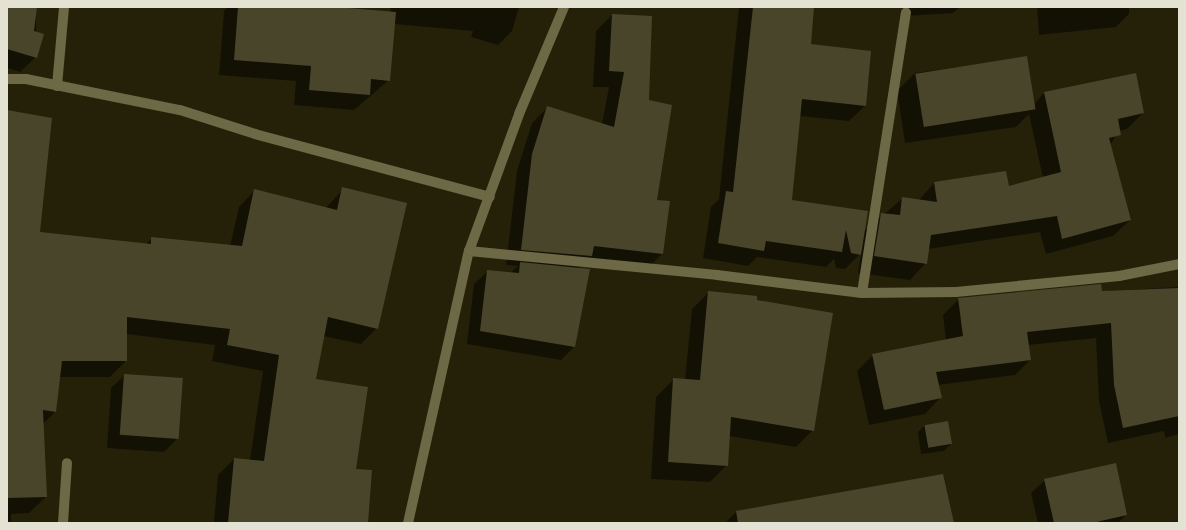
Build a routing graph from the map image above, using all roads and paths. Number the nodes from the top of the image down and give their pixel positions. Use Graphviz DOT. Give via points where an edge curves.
graph roads {
  1 [pos="64,7"];
  2 [pos="564,7"];
  3 [pos="906,12"];
  4 [pos="7,79"];
  5 [pos="57,86"];
  6 [pos="490,197"];
  7 [pos="469,251"];
  8 [pos="1179,264"];
  9 [pos="862,293"];
  10 [pos="67,463"];
  11 [pos="63,523"];
  12 [pos="408,523"];
  1 -- 5 [label="street"];
  2 -- 6 [label="street" via="519,114"];
  3 -- 9 [label="street"];
  4 -- 5 [label="street"];
  5 -- 6 [label="street" via="180,110 255,134"];
  6 -- 7 [label="street"];
  7 -- 9 [label="street"];
  7 -- 12 [label="street"];
  8 -- 9 [label="street" via="1119,276 956,292"];
  10 -- 11 [label="street"];
}
